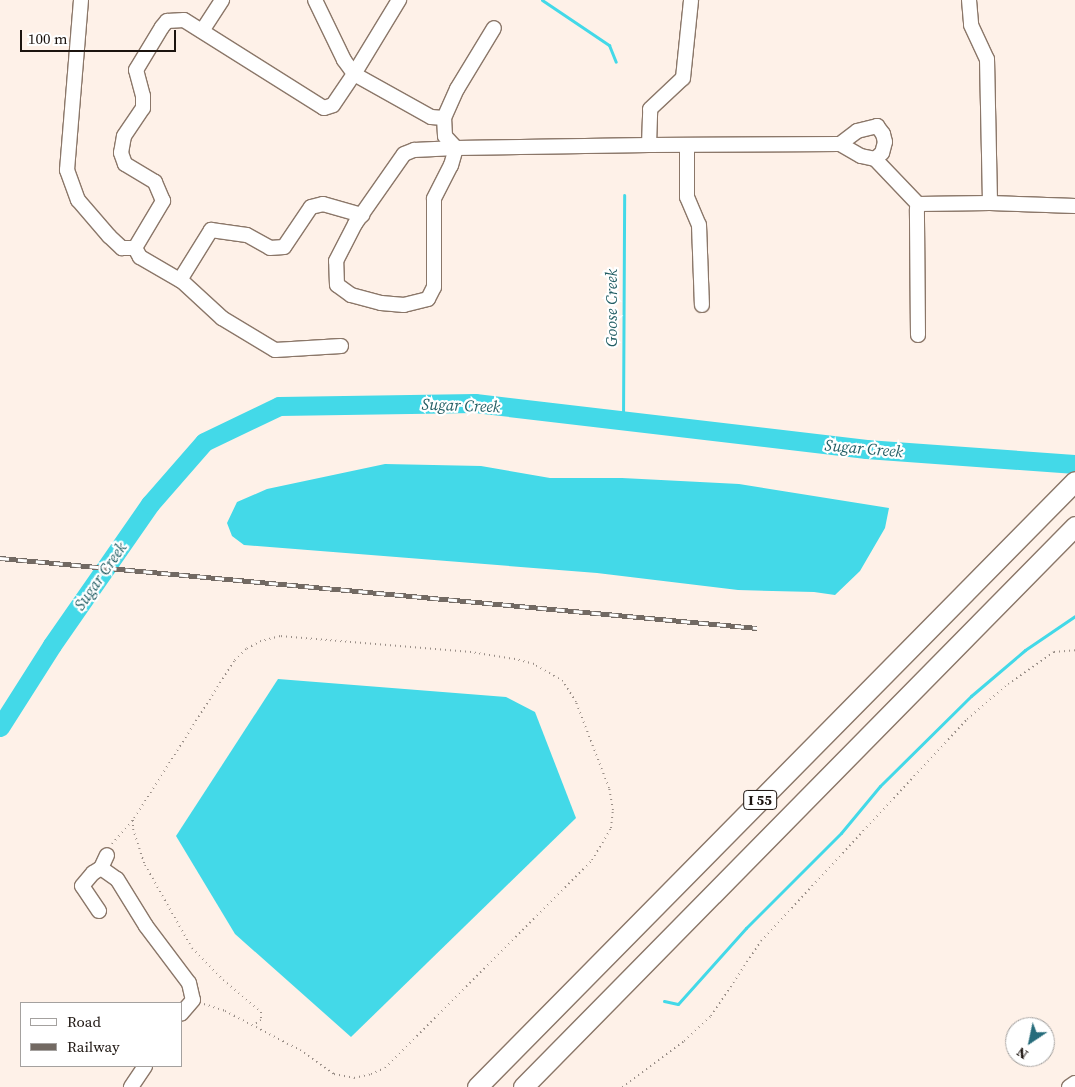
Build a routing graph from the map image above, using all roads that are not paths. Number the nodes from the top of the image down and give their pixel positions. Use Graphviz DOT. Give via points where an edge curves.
graph roads {
  1 [pos="81,0"];
  2 [pos="222,0"];
  3 [pos="315,0"];
  4 [pos="399,0"];
  5 [pos="691,0"];
  6 [pos="969,0"];
  7 [pos="494,28"];
  8 [pos="202,31"];
  9 [pos="354,74"];
  10 [pos="444,118"];
  11 [pos="840,144"];
  12 [pos="649,145"];
  13 [pos="687,145"];
  14 [pos="456,148"];
  15 [pos="875,159"];
  16 [pos="990,203"];
  17 [pos="918,204"];
  18 [pos="1075,206"];
  19 [pos="362,215"];
  20 [pos="135,248"];
  21 [pos="180,280"];
  22 [pos="702,305"];
  23 [pos="918,335"];
  24 [pos="341,346"];
  25 [pos="1075,481"];
  26 [pos="1075,526"];
  27 [pos="107,855"];
  28 [pos="101,868"];
  29 [pos="99,911"];
  30 [pos="182,1013"];
  31 [pos="144,1067"];
  32 [pos="1075,1083"];
  33 [pos="132,1087"];
  34 [pos="477,1087"];
  35 [pos="523,1087"];
  36 [pos="1069,1087"];
  1 -- 20 [label="lane" via="66,170 78,200 109,236 122,248"];
  2 -- 8 [label="lane"];
  3 -- 9 [label="lane"];
  4 -- 9 [label="lane"];
  5 -- 12 [label="lane" via="683,78 650,109"];
  6 -- 16 [label="lane" via="970,25 986,59"];
  7 -- 10 [label="lane" via="461,82"];
  8 -- 9 [label="lane" via="324,108 333,105"];
  8 -- 20 [label="lane" via="184,20 167,21 136,70 144,108 124,136 121,153 125,164 154,182 162,201"];
  9 -- 10 [label="lane" via="432,117"];
  10 -- 14 [label="lane" via="445,136"];
  11 -- 13 [label="lane"];
  11 -- 15 [label="lane" via="861,156"];
  11 -- 15 [label="lane" via="857,131 877,126 885,142 882,153"];
  12 -- 13 [label="lane"];
  12 -- 14 [label="lane"];
  13 -- 22 [label="lane" via="687,198 699,225"];
  14 -- 19 [label="lane" via="414,150 404,154"];
  14 -- 19 [label="lane" via="434,199 434,287 428,298 404,305 381,303 351,295 337,285 336,261"];
  15 -- 17 [label="lane"];
  16 -- 17 [label="lane"];
  16 -- 18 [label="lane"];
  17 -- 23 [label="lane"];
  19 -- 21 [label="lane" via="323,204 311,207 284,247 270,248 247,235 211,230"];
  20 -- 21 [label="lane" via="140,257"];
  21 -- 24 [label="lane" via="222,318 275,350"];
  25 -- 34 [label="highway, I 55"];
  26 -- 35 [label="highway, I 55"];
  27 -- 28 [label="lane"];
  28 -- 29 [label="lane" via="82,886"];
  28 -- 30 [label="lane" via="117,879 146,926 189,983 193,1000"];
  31 -- 33 [label="lane"];
  32 -- 36 [label="lane"];
}
